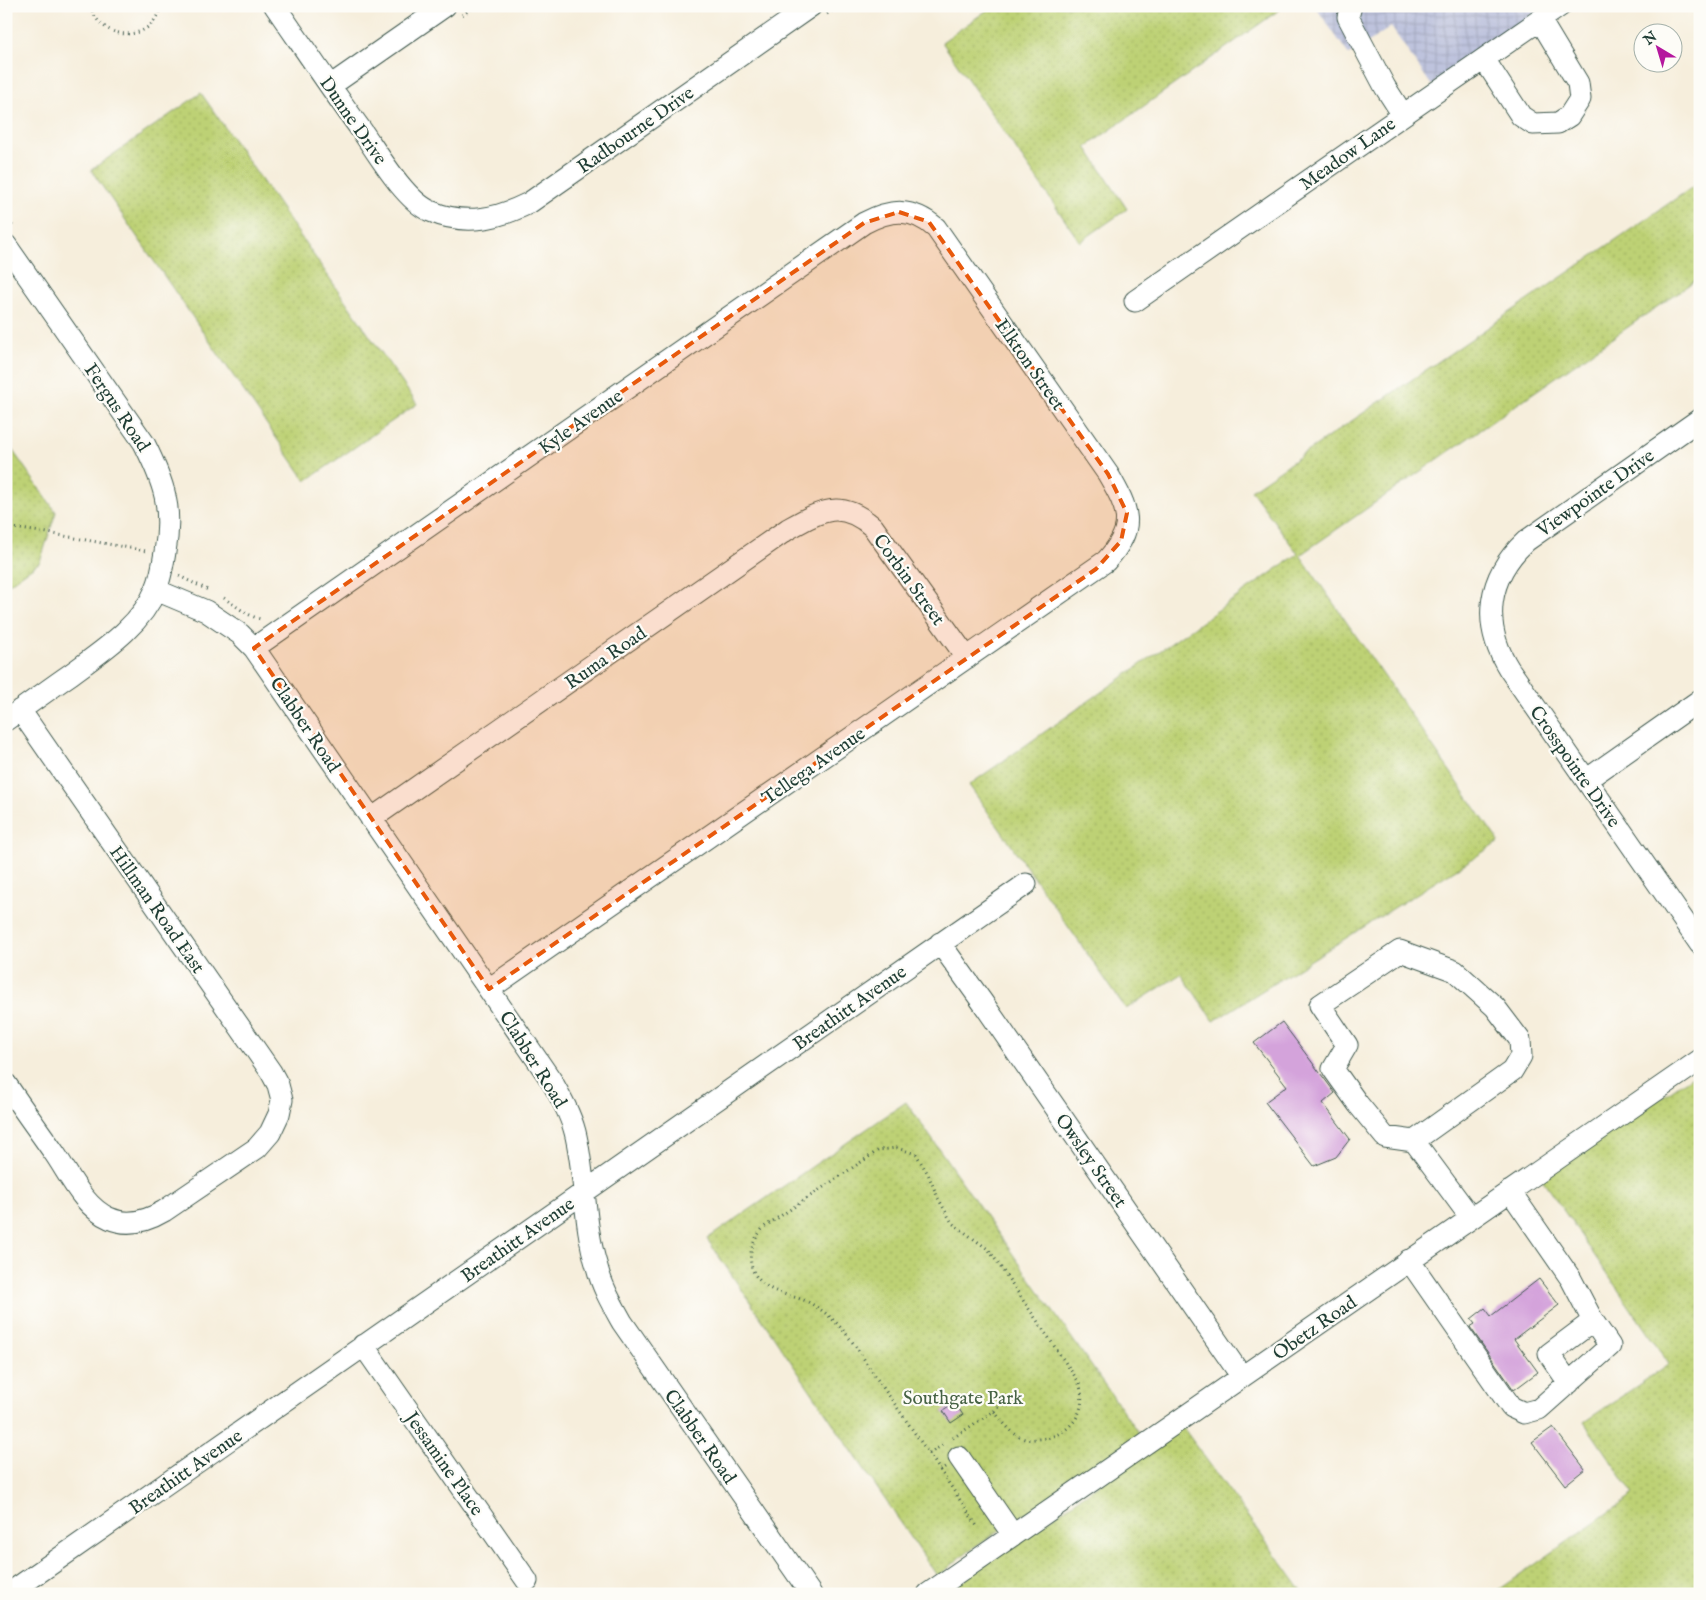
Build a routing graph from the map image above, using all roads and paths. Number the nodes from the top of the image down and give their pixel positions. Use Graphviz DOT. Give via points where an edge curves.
graph roads {
  1 [pos="91,6"];
  2 [pos="161,6"];
  3 [pos="275,6"];
  4 [pos="474,6"];
  5 [pos="839,6"];
  6 [pos="1351,6"];
  7 [pos="1560,6"];
  8 [pos="451,12"];
  9 [pos="817,12"];
  10 [pos="1540,20"];
  11 [pos="1484,58"];
  12 [pos="330,86"];
  13 [pos="1403,115"];
  14 [pos="912,213"];
  15 [pos="6,217"];
  16 [pos="447,217"];
  17 [pos="12,239"];
  18 [pos="1135,301"];
  19 [pos="1700,419"];
  20 [pos="845,510"];
  21 [pos="6,527"];
  22 [pos="1126,529"];
  23 [pos="149,543"];
  24 [pos="147,551"];
  25 [pos="169,572"];
  26 [pos="1499,575"];
  27 [pos="163,593"];
  28 [pos="269,614"];
  29 [pos="254,648"];
  30 [pos="967,658"];
  31 [pos="1700,700"];
  32 [pos="13,715"];
  33 [pos="1586,780"];
  34 [pos="371,819"];
  35 [pos="1026,884"];
  36 [pos="940,943"];
  37 [pos="1700,944"];
  38 [pos="489,989"];
  39 [pos="1700,1060"];
  40 [pos="6,1084"];
  41 [pos="1414,1141"];
  42 [pos="1510,1190"];
  43 [pos="585,1192"];
  44 [pos="1470,1218"];
  45 [pos="1409,1260"];
  46 [pos="1593,1321"];
  47 [pos="363,1345"];
  48 [pos="1242,1377"];
  49 [pos="1569,1383"];
  50 [pos="1008,1401"];
  51 [pos="994,1411"];
  52 [pos="959,1457"];
  53 [pos="940,1470"];
  54 [pos="977,1526"];
  55 [pos="1013,1536"];
  56 [pos="527,1581"];
  57 [pos="8,1594"];
  58 [pos="811,1594"];
  59 [pos="928,1594"];
  1 -- 2 [label="path" via="101,25 113,32 128,34 146,29 156,19"];
  3 -- 12 [label="street, Dunne Drive"];
  4 -- 8 [label="path"];
  5 -- 9 [label="path"];
  6 -- 13 [label="street" via="1348,17"];
  7 -- 10 [label="street, Meadow Lane"];
  8 -- 12 [label="street"];
  9 -- 16 [label="street, Radbourne Drive" via="529,203 489,218"];
  10 -- 11 [label="street, Meadow Lane"];
  10 -- 11 [label="street" via="1578,83 1580,99 1569,116 1558,123 1533,124 1521,116"];
  11 -- 13 [label="street, Meadow Lane"];
  12 -- 16 [label="street, Dunne Drive" via="413,199 428,210"];
  13 -- 18 [label="street, Meadow Lane"];
  14 -- 22 [label="street, Elkton Street" via="929,222 942,236 1108,474 1123,499 1127,513"];
  14 -- 29 [label="street, Kyle Avenue" via="887,213 864,223"];
  15 -- 17 [label="path"];
  17 -- 25 [label="street, Fergus Road" via="144,443 155,466 169,515"];
  19 -- 26 [label="street, Viewpointe Drive" via="1526,541 1506,562"];
  20 -- 30 [label="street, Corbin Street" via="865,520 881,537"];
  20 -- 34 [label="street, Ruma Road" via="815,514 788,529"];
  21 -- 24 [label="path"];
  22 -- 30 [label="street, Tellega Avenue" via="1106,561"];
  23 -- 24 [label="path"];
  24 -- 25 [label="path" via="144,565"];
  25 -- 27 [label="street, Fergus Road"];
  25 -- 27 [label="path"];
  25 -- 28 [label="path" via="202,586 254,618 262,619"];
  26 -- 33 [label="street, Crosspointe Drive" via="1491,616 1493,635 1502,658"];
  27 -- 29 [label="street, Clabber Road" via="206,611 240,634"];
  27 -- 32 [label="street, Fergus Road" via="120,637"];
  29 -- 34 [label="street, Clabber Road"];
  30 -- 38 [label="street, Tellega Avenue"];
  31 -- 33 [label="street"];
  32 -- 40 [label="street, Hillman Road East" via="271,1072 282,1100 280,1114 257,1148 155,1217 132,1223 109,1218 89,1203"];
  33 -- 37 [label="street, Crosspointe Drive"];
  34 -- 38 [label="street, Clabber Road"];
  35 -- 36 [label="street, Breathitt Avenue"];
  36 -- 43 [label="street, Breathitt Avenue"];
  36 -- 48 [label="street, Owsley Street"];
  38 -- 43 [label="street, Clabber Road" via="564,1104 575,1131"];
  39 -- 42 [label="street, Obetz Road"];
  41 -- 41 [label="street" via="1512,1070 1521,1056 1520,1040 1495,1007 1455,971 1400,951 1320,1005 1347,1045 1334,1069 1358,1104 1385,1137"];
  41 -- 44 [label="street"];
  42 -- 44 [label="street, Obetz Road"];
  42 -- 46 [label="street" via="1571,1279"];
  43 -- 47 [label="street, Breathitt Avenue"];
  43 -- 58 [label="street, Clabber Road" via="596,1267 622,1322"];
  44 -- 45 [label="street, Obetz Road"];
  45 -- 48 [label="street, Obetz Road"];
  45 -- 49 [label="street" via="1511,1407 1524,1413 1539,1409"];
  46 -- 49 [label="street" via="1610,1346"];
  46 -- 49 [label="street" via="1549,1354"];
  47 -- 56 [label="street, Jessamine Place"];
  47 -- 57 [label="street, Breathitt Avenue"];
  48 -- 55 [label="street, Obetz Road"];
  50 -- 51 [label="path"];
  51 -- 51 [label="path" via="1013,1431 1026,1439 1056,1436 1076,1419 1081,1410 1082,1390 988,1250 952,1223 916,1154 897,1148 880,1150 757,1234 750,1254 754,1274 768,1288 807,1302 831,1318 849,1338 929,1454"];
  52 -- 55 [label="street"];
  53 -- 54 [label="path"];
  55 -- 59 [label="street, Obetz Road"];
}
